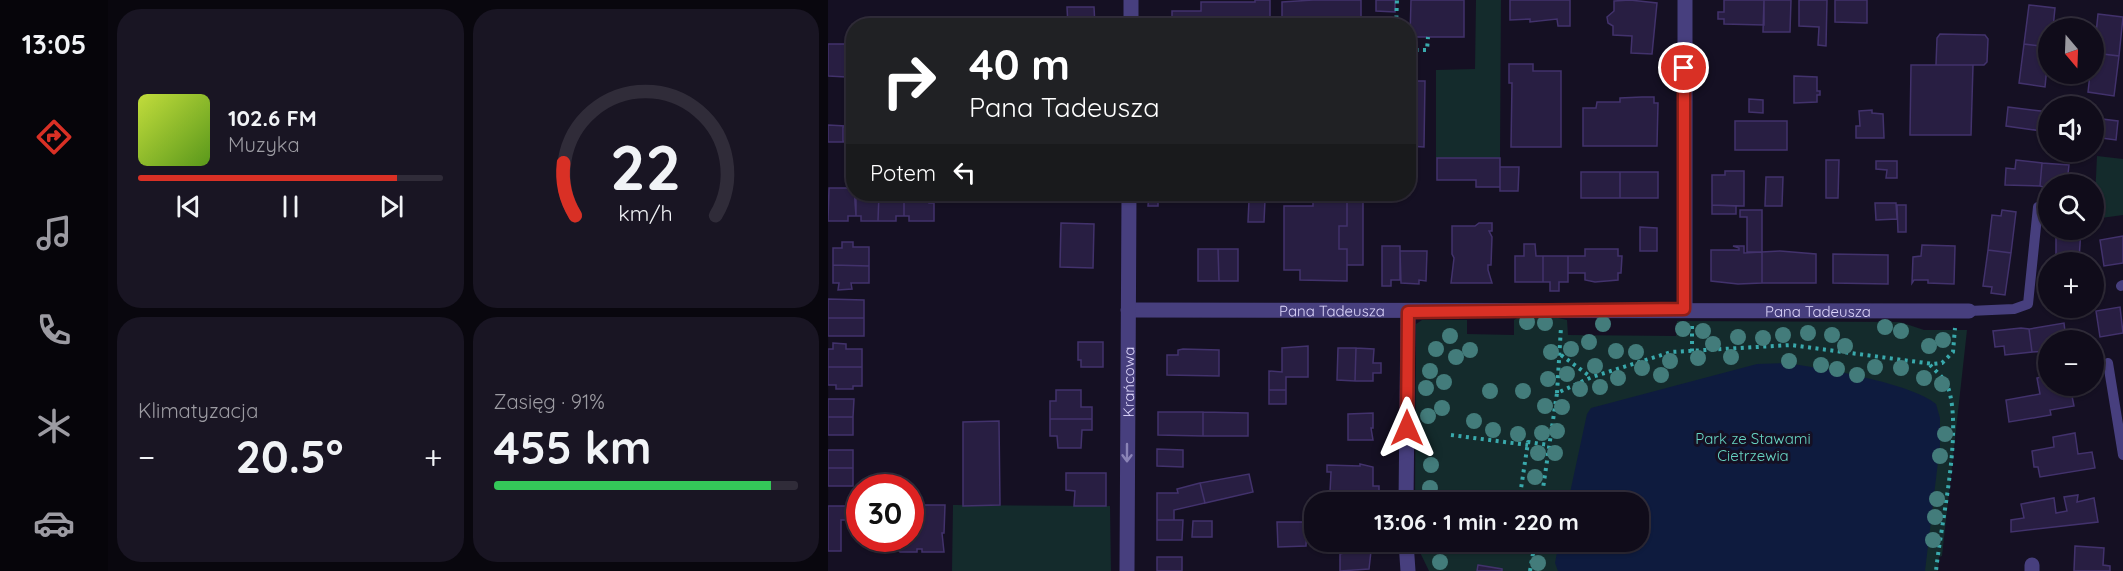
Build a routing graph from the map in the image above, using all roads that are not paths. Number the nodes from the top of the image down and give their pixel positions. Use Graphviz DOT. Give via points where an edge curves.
graph roads {
  1 [pos="1131,0"];
  2 [pos="1685,0"];
  3 [pos="1131,18"];
  4 [pos="1129,201"];
  5 [pos="2038,207"];
  6 [pos="1128,310"];
  7 [pos="1688,310"];
  8 [pos="1408,312"];
  9 [pos="1962,312"];
  10 [pos="2108,363"];
  11 [pos="2123,455"];
  12 [pos="1406,492"];
  13 [pos="1407,552"];
  14 [pos="1126,571"];
  15 [pos="1408,571"];
  1 -- 3 [label="street"];
  2 -- 7 [label="street"];
  4 -- 6 [label="street, Krańcowa"];
  5 -- 9 [label="lane" via="2028,304 2014,309"];
  6 -- 8 [label="street, Pana Tadeusza"];
  6 -- 14 [label="street, Krańcowa, one-way"];
  7 -- 8 [label="street, Pana Tadeusza"];
  7 -- 9 [label="street, Pana Tadeusza"];
  8 -- 12 [label="street"];
  10 -- 11 [label="lane"];
  13 -- 15 [label="street"];
}
